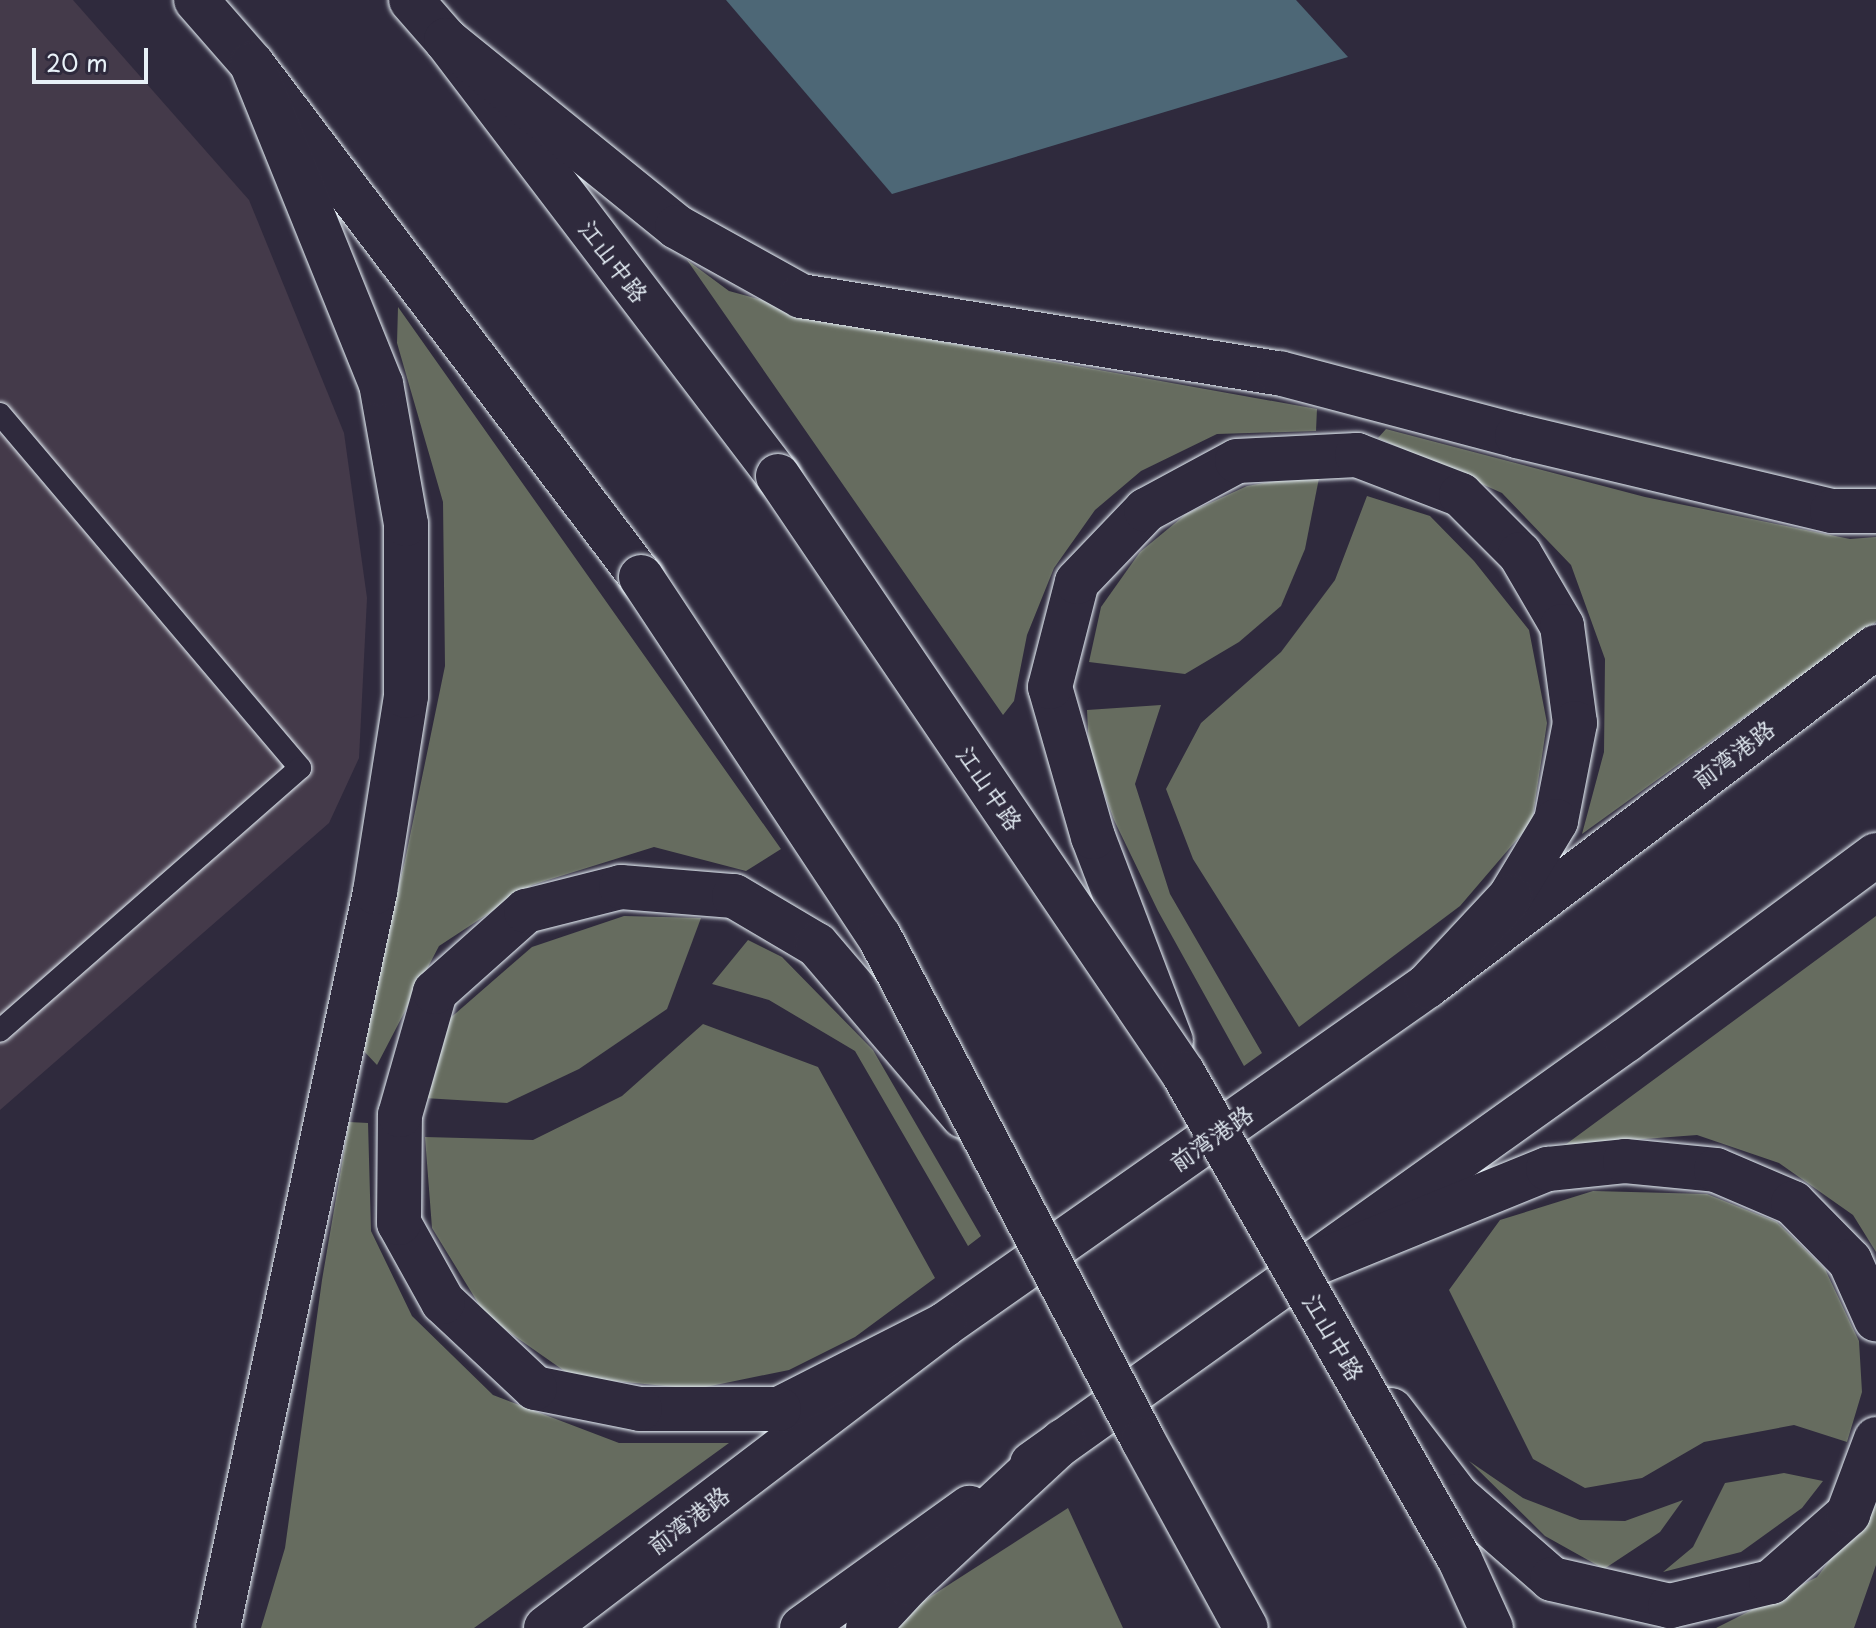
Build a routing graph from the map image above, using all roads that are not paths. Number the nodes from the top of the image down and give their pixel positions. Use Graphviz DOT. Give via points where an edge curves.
graph roads {
  1 [pos="196,0"];
  2 [pos="411,0"];
  3 [pos="446,40"];
  4 [pos="252,64"];
  5 [pos="0,414"];
  6 [pos="1876,511"];
  7 [pos="1876,647"];
  8 [pos="1876,855"];
  9 [pos="1427,986"];
  10 [pos="0,1031"];
  11 [pos="1183,1073"];
  12 [pos="988,1145"];
  13 [pos="1311,1265"];
  14 [pos="1876,1319"];
  15 [pos="944,1325"];
  16 [pos="1329,1328"];
  17 [pos="1876,1439"];
  18 [pos="1143,1440"];
  19 [pos="1063,1441"];
  20 [pos="218,1628"];
  21 [pos="546,1628"];
  22 [pos="802,1628"];
  23 [pos="868,1628"];
  24 [pos="1220,1628"];
  25 [pos="1246,1628"];
  26 [pos="1491,1628"];
  1 -- 4 [label="main road"];
  2 -- 3 [label="main road, 江山中路"];
  3 -- 6 [label="main road" via="677,227 801,296 1279,373 1832,511"];
  3 -- 11 [label="main road, 江山中路, bridge" via="778,476"];
  4 -- 12 [label="main road, bridge" via="641,577 879,936"];
  4 -- 20 [label="main road" via="381,384 406,524 406,696 375,892"];
  5 -- 10 [label="lane" via="300,768"];
  7 -- 9 [label="main road, 前湾港路"];
  8 -- 13 [label="main road"];
  9 -- 11 [label="main road, bridge" via="1510,897 1556,821 1575,723 1562,626 1520,554 1461,495 1357,455 1237,461 1146,510 1077,582 1050,687 1093,837"];
  9 -- 15 [label="main road, 前湾港路"];
  11 -- 16 [label="main road, 江山中路, bridge"];
  12 -- 15 [label="main road, bridge" via="817,945 734,896 621,887 526,911 435,992 400,1115 399,1223 443,1302 535,1388 640,1409 779,1409"];
  12 -- 18 [label="main road, bridge"];
  13 -- 14 [label="main road" via="1548,1169 1625,1161 1716,1170 1793,1203 1850,1261"];
  13 -- 19 [label="main road"];
  15 -- 21 [label="main road, 前湾港路"];
  16 -- 17 [label="main road, bridge" via="1457,1496 1552,1579 1670,1606 1771,1582 1848,1514"];
  16 -- 26 [label="main road, 江山中路, bridge" via="1460,1560"];
  18 -- 24 [label="main road, bridge"];
  18 -- 25 [label="main road, bridge"];
  19 -- 22 [label="main road"];
  19 -- 23 [label="main road"];
}
